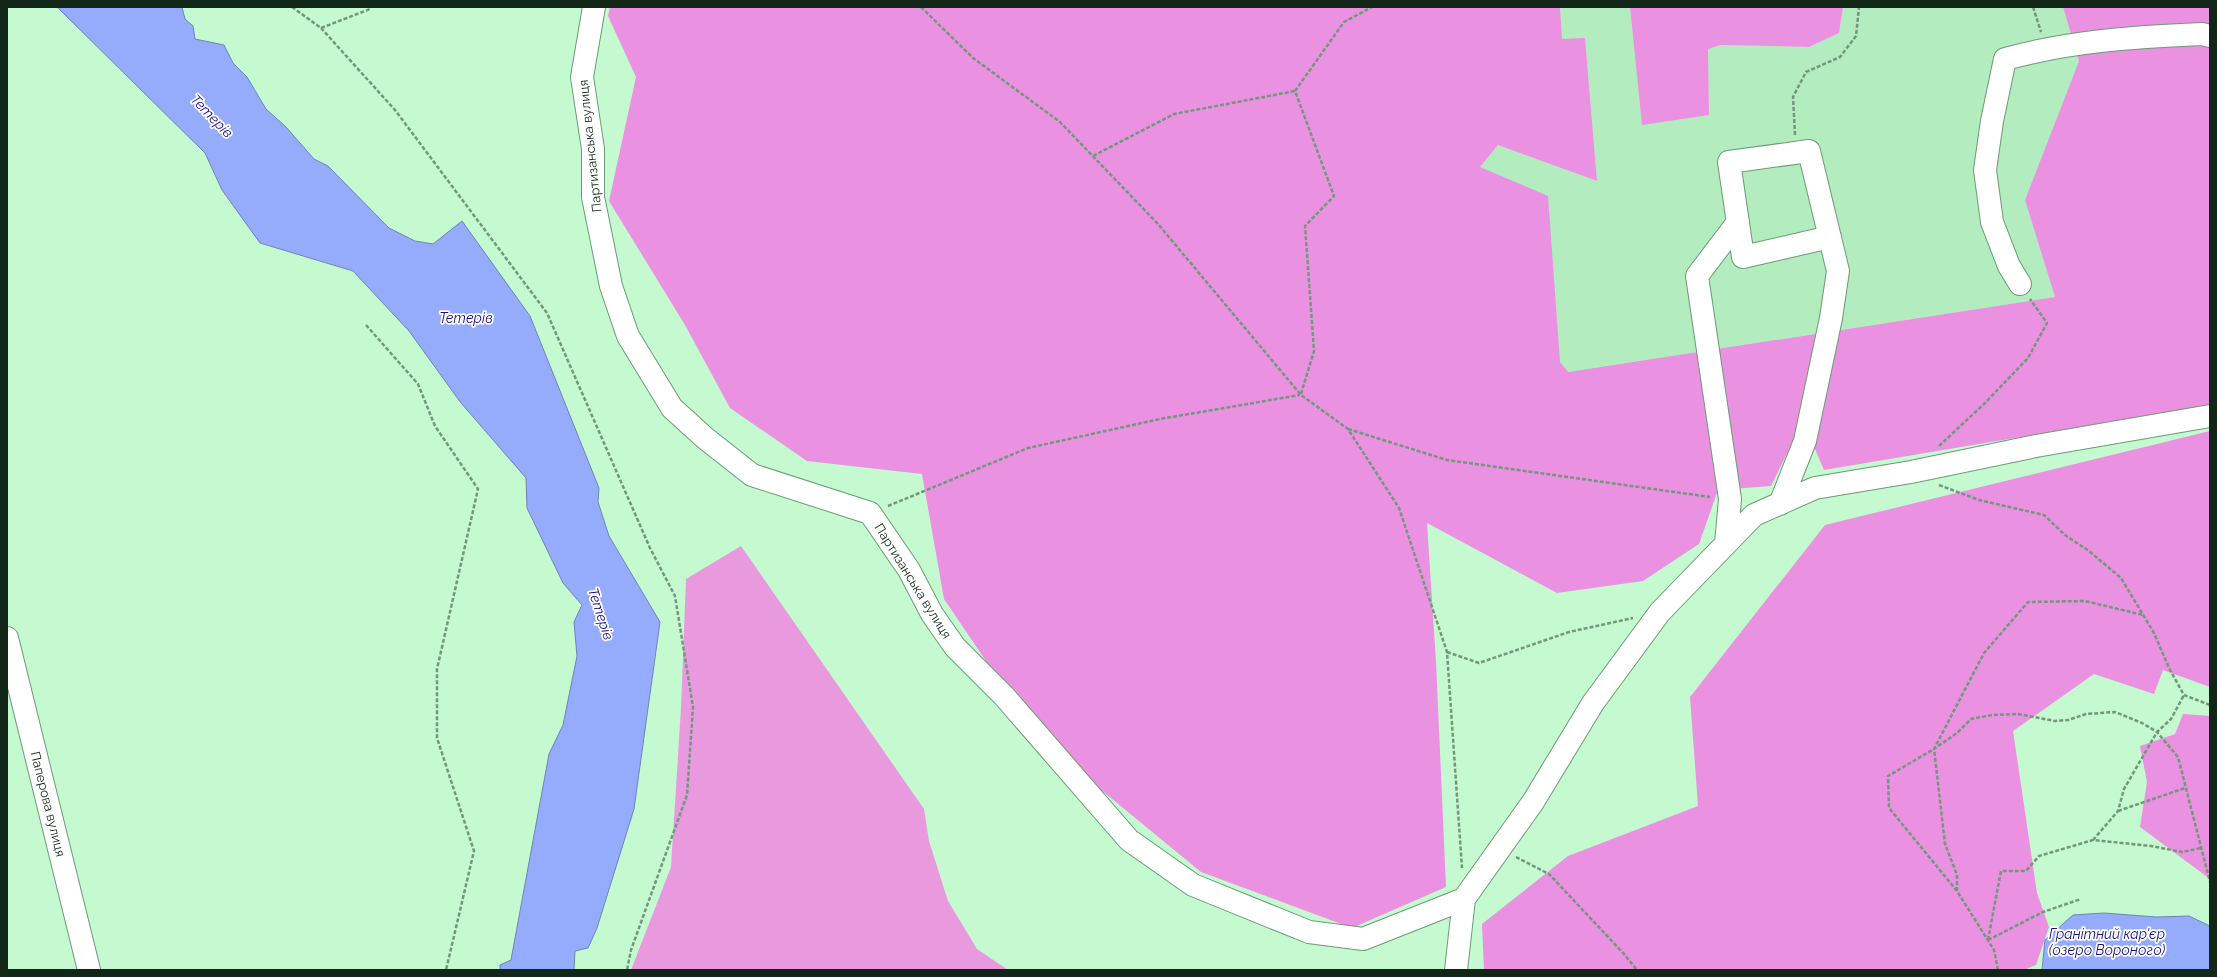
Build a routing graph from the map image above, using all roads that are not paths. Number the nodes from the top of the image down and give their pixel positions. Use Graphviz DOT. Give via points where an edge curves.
graph roads {
  1 [pos="594,7"];
  2 [pos="2210,36"];
  3 [pos="1738,222"];
  4 [pos="1830,238"];
  5 [pos="2020,284"];
  6 [pos="2210,416"];
  7 [pos="1780,504"];
  8 [pos="1726,544"];
  9 [pos="7,638"];
  10 [pos="1464,899"];
  11 [pos="89,970"];
  12 [pos="1456,970"];
  1 -- 10 [label="street, Партизанська вулиця" via="582,77 593,149 593,197 611,286 628,336 672,408 752,475 870,513 909,570 932,614 955,647 1004,696 1129,840 1194,885 1309,932 1363,939"];
  2 -- 5 [label="street" via="2202,34 2130,37 2046,48 2005,59 1985,170 1992,222 2009,266"];
  3 -- 4 [label="street" via="1743,257"];
  3 -- 4 [label="street" via="1728,162 1809,151"];
  3 -- 8 [label="street" via="1697,276 1730,499"];
  4 -- 7 [label="street" via="1838,271 1831,318 1804,441"];
  6 -- 7 [label="street" via="1815,488"];
  7 -- 8 [label="street" via="1754,515"];
  8 -- 10 [label="street" via="1660,612 1592,703 1533,802"];
  9 -- 11 [label="street, Паперова вулиця"];
  10 -- 12 [label="street"];
}
